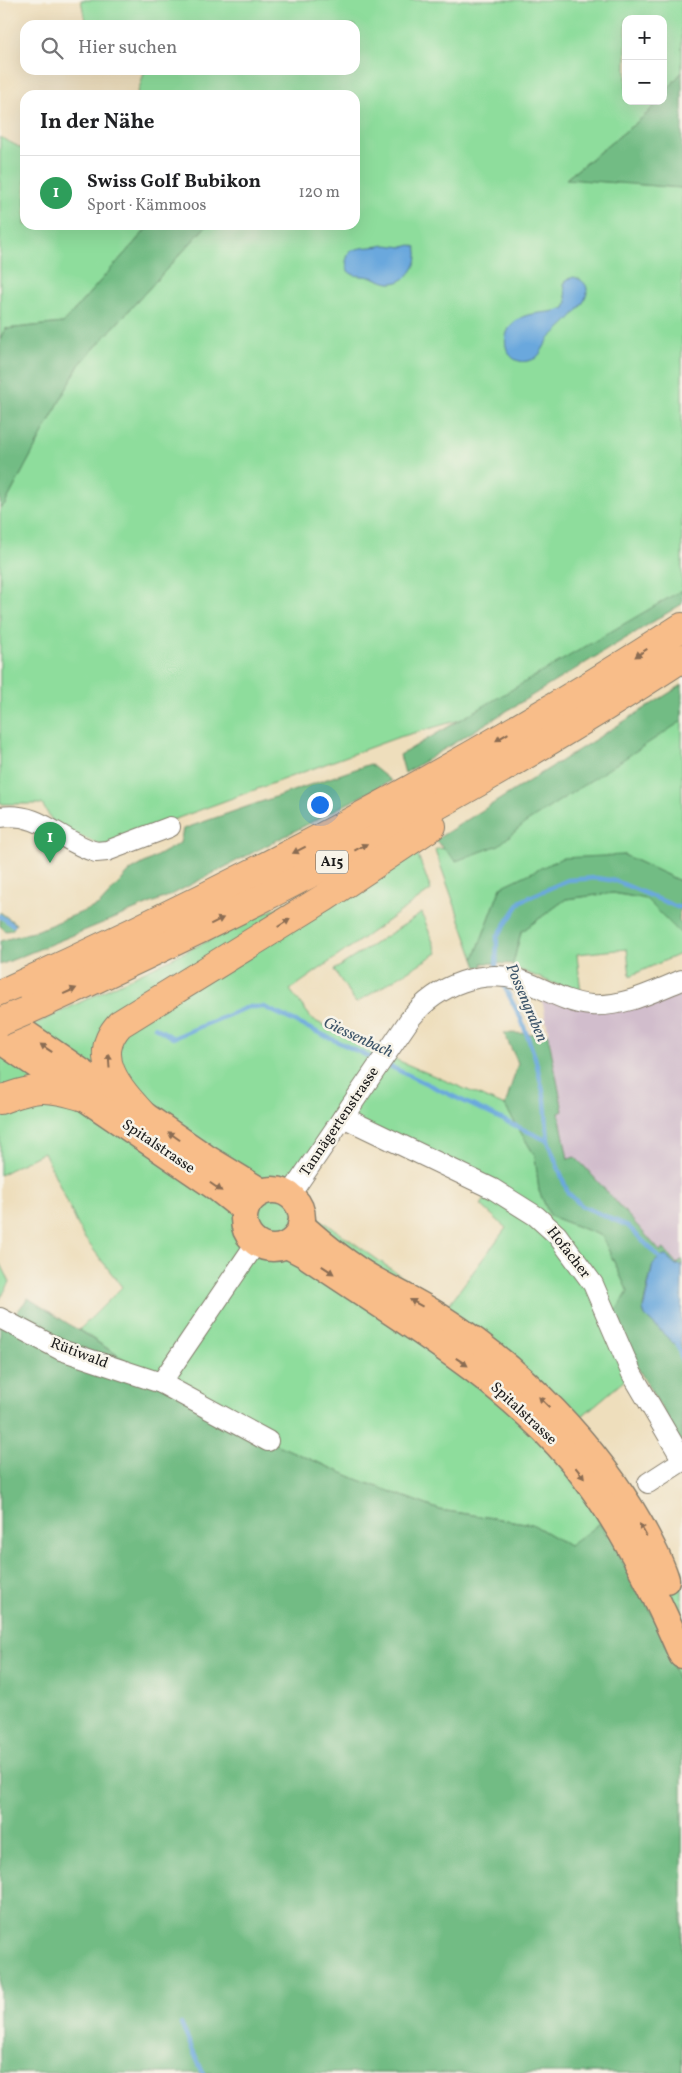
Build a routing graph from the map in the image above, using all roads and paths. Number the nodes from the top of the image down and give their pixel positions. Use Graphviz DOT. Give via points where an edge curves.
graph roads {
  1 [pos="682,627"];
  2 [pos="682,658"];
  3 [pos="628,693"];
  4 [pos="0,817"];
  5 [pos="170,827"];
  6 [pos="682,980"];
  7 [pos="0,994"];
  8 [pos="13,1014"];
  9 [pos="0,1022"];
  10 [pos="0,1040"];
  11 [pos="80,1086"];
  12 [pos="0,1100"];
  13 [pos="143,1115"];
  14 [pos="343,1117"];
  15 [pos="290,1195"];
  16 [pos="253,1201"];
  17 [pos="294,1235"];
  18 [pos="258,1244"];
  19 [pos="0,1318"];
  20 [pos="161,1382"];
  21 [pos="268,1442"];
  22 [pos="682,1460"];
  23 [pos="648,1483"];
  24 [pos="682,1639"];
  25 [pos="682,1655"];
  1 -- 7 [label="highway, A15, one-way" via="558,704 354,821 190,905"];
  2 -- 3 [label="highway, A15"];
  8 -- 3 [label="highway, A15, one-way" via="218,920 366,844"];
  13 -- 3 [label="highway, one-way" via="118,1087 109,1068 109,1044 115,1030 124,1021 339,888"];
  4 -- 5 [label="street" via="33,819 96,852 107,851"];
  6 -- 14 [label="street, Tannägertenstrasse" via="641,997 598,1005 572,1001 517,979 475,977 453,985 428,1000 413,1015"];
  8 -- 9 [label="highway, A15, bridge"];
  11 -- 8 [label="main road, one-way"];
  10 -- 11 [label="main road"];
  11 -- 12 [label="highway" via="25,1090"];
  11 -- 13 [label="main road, Spitalstrasse"];
  11 -- 16 [label="main road, Spitalstrasse, one-way" via="217,1188"];
  16 -- 13 [label="main road, Spitalstrasse, one-way" via="241,1181"];
  14 -- 15 [label="street, Tannägertenstrasse"];
  14 -- 22 [label="street, Hofacher" via="493,1189 536,1216 557,1235 593,1284 632,1374"];
  15 -- 16 [label="main road" via="281,1191"];
  15 -- 17 [label="main road" via="300,1209"];
  16 -- 18 [label="main road" via="245,1230"];
  17 -- 18 [label="main road" via="272,1248"];
  24 -- 17 [label="main road, Spitalstrasse, one-way" via="665,1574 646,1535 607,1473 569,1427 526,1384 462,1332 372,1278 319,1241"];
  17 -- 25 [label="main road, Spitalstrasse, one-way" via="306,1255 479,1374 514,1402 571,1460 611,1515 648,1579"];
  18 -- 20 [label="street"];
  19 -- 20 [label="street, Rütiwald" via="61,1350"];
  20 -- 21 [label="street, Rütiwald"];
  22 -- 23 [label="street, Hofacher"];
}
